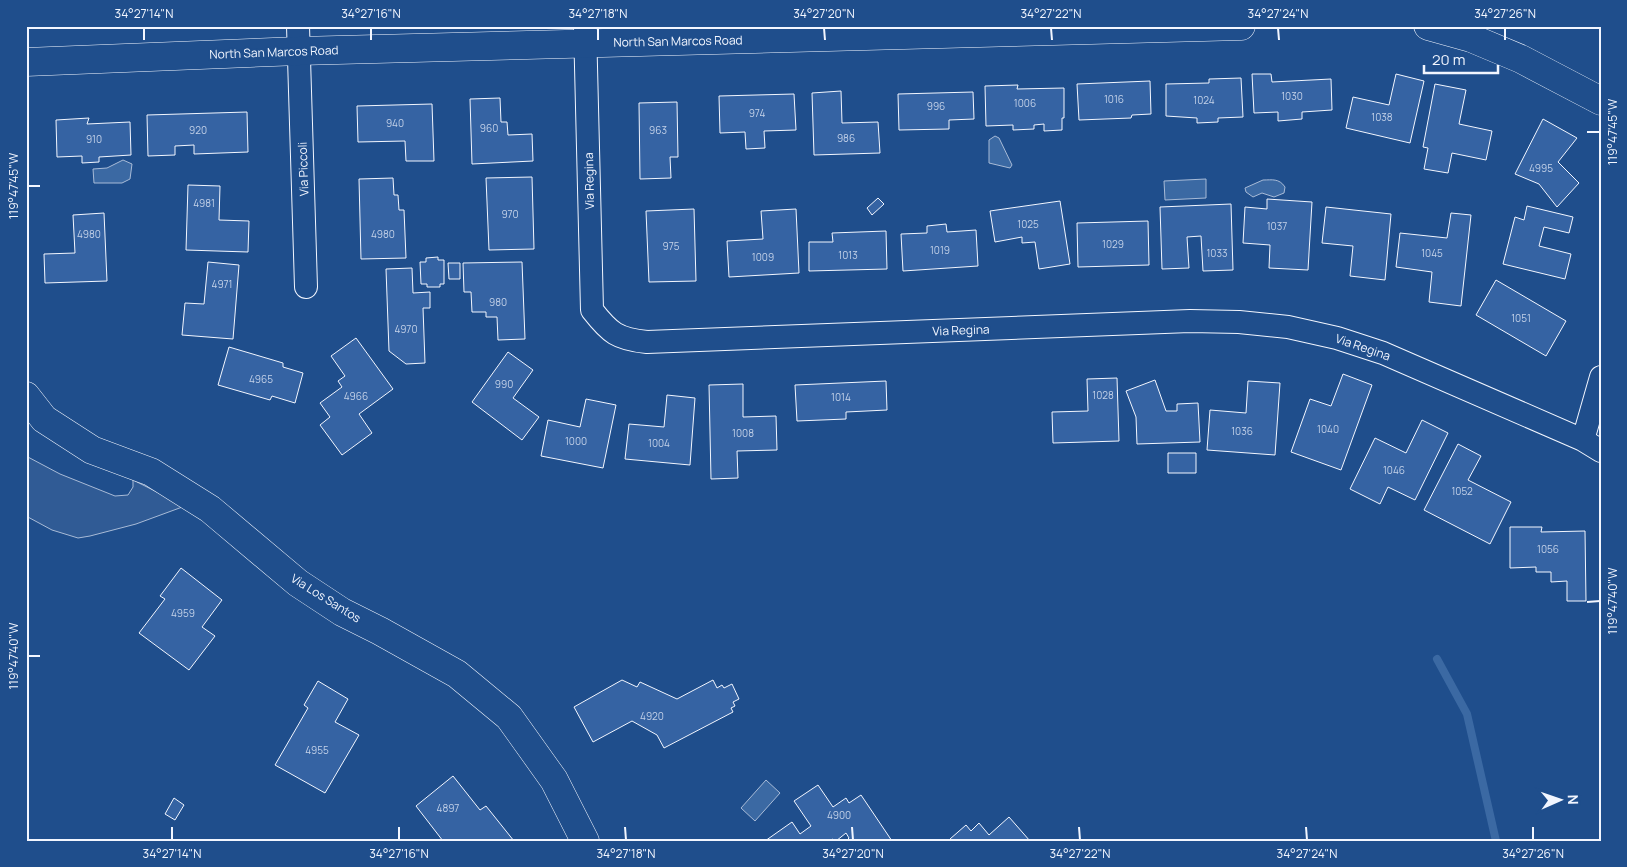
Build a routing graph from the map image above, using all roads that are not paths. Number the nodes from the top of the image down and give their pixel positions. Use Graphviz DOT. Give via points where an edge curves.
graph roads {
  1 [pos="1241,26"];
  2 [pos="1428,26"];
  3 [pos="585,35"];
  4 [pos="298,39"];
  5 [pos="26,62"];
  6 [pos="1601,101"];
  7 [pos="306,287"];
  8 [pos="1601,377"];
  9 [pos="26,396"];
  10 [pos="1592,445"];
  11 [pos="586,841"];
  1 -- 3 [label="street, North San Marcos Road"];
  2 -- 6 [label="street" via="1471,38 1521,59"];
  3 -- 4 [label="street, North San Marcos Road"];
  3 -- 10 [label="street, Via Regina" via="592,310 607,329 628,340 646,342 1190,321 1288,327 1383,353"];
  4 -- 5 [label="street, North San Marcos Road"];
  4 -- 7 [label="street, Via Piccoli"];
  8 -- 10 [label="street"];
  9 -- 11 [label="street, Via Los Santos" via="44,419 92,450 151,472 210,509 305,588 342,612 457,674 509,717 554,780"];
}
